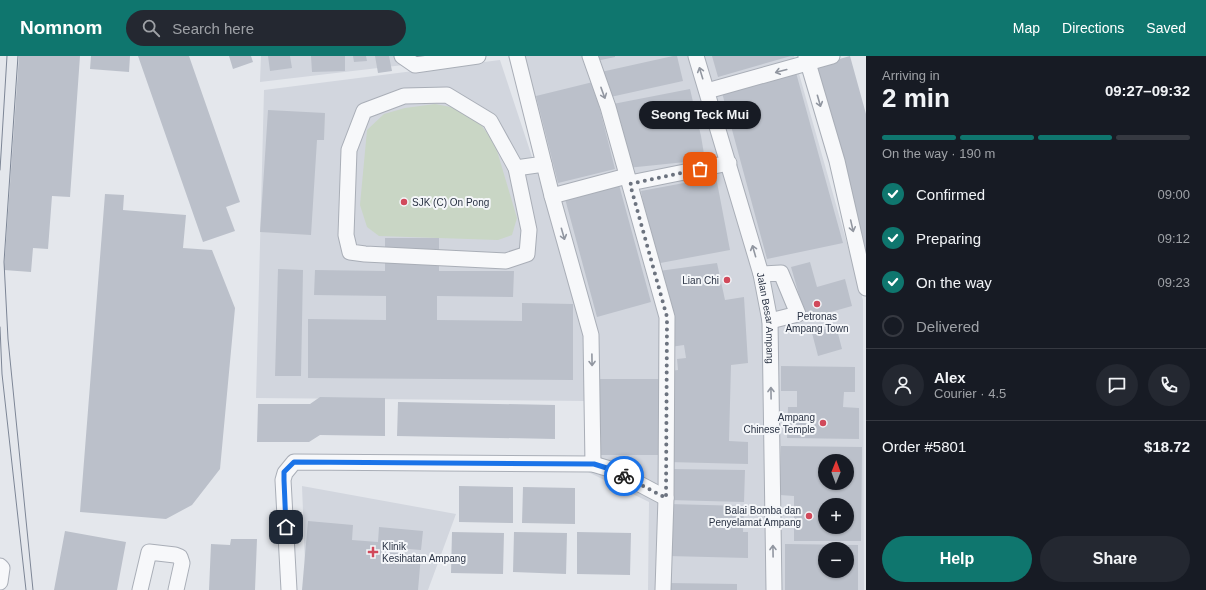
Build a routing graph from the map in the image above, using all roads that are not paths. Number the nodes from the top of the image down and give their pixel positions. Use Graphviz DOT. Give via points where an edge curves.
graph roads {
  1 [pos="402,56"];
  2 [pos="478,56"];
  3 [pos="517,56"];
  4 [pos="590,56"];
  5 [pos="696,56"];
  6 [pos="832,56"];
  7 [pos="807,60"];
  8 [pos="707,91"];
  9 [pos="729,163"];
  10 [pos="544,164"];
  11 [pos="516,168"];
  12 [pos="629,180"];
  13 [pos="552,196"];
  14 [pos="761,274"];
  15 [pos="866,288"];
  16 [pos="770,322"];
  17 [pos="594,464"];
  18 [pos="666,498"];
  19 [pos="0,566"];
  20 [pos="0,582"];
  21 [pos="140,590"];
  22 [pos="176,590"];
  23 [pos="289,590"];
  24 [pos="663,590"];
  25 [pos="774,590"];
  1 -- 2 [label="street" via="415,65"];
  3 -- 10 [label="street"];
  4 -- 12 [label="street, one-way"];
  8 -- 5 [label="street, Jalan Besar Ampang, one-way"];
  6 -- 7 [label="street"];
  7 -- 8 [label="street, one-way"];
  7 -- 15 [label="street, one-way" via="837,161"];
  8 -- 9 [label="street, Jalan Besar Ampang"];
  9 -- 12 [label="street"];
  14 -- 9 [label="street, Jalan Besar Ampang, one-way"];
  10 -- 11 [label="street"];
  10 -- 13 [label="street"];
  11 -- 11 [label="street" via="490,121 447,95 404,96 364,111 349,150 346,235 350,252 506,261 527,254 529,230"];
  12 -- 13 [label="street"];
  12 -- 18 [label="street" via="667,317"];
  13 -- 17 [label="street, one-way" via="591,335"];
  14 -- 16 [label="street, Jalan Besar Ampang"];
  14 -- 16 [label="street" via="781,273 798,314"];
  25 -- 16 [label="street, Jalan Besar Ampang, one-way"];
  17 -- 18 [label="street" via="613,470"];
  17 -- 23 [label="street" via="294,462 284,472"];
  18 -- 24 [label="street"];
  19 -- 20 [label="street"];
  21 -- 22 [label="street" via="149,552 180,557 182,563"];
}
